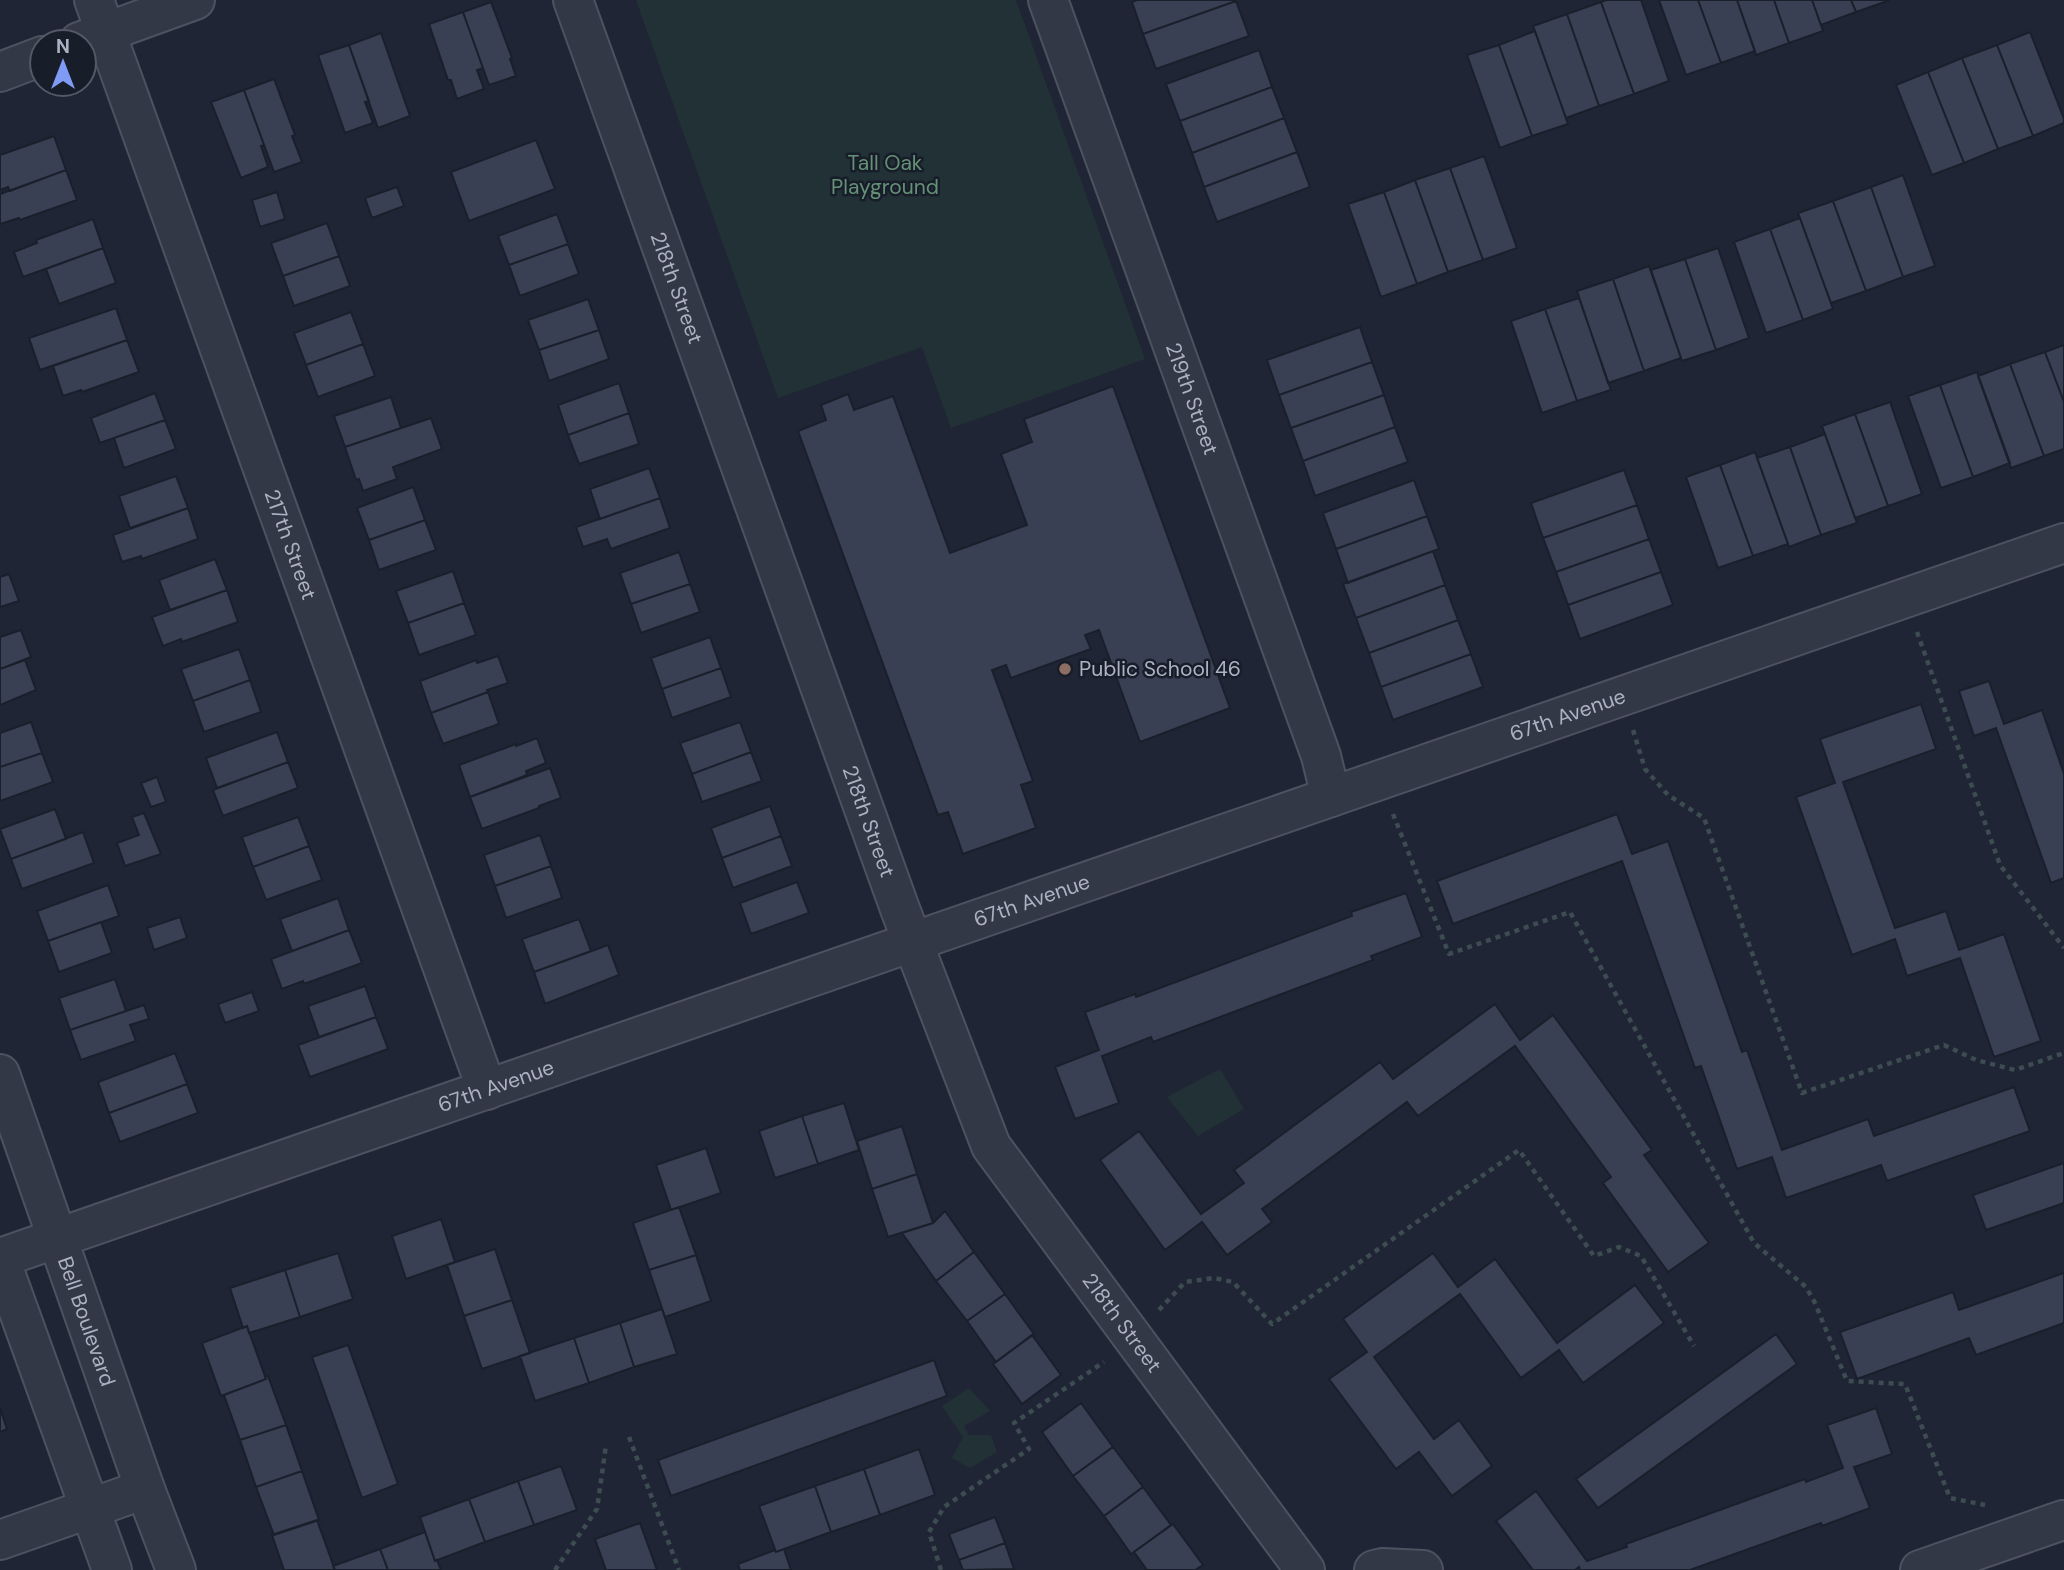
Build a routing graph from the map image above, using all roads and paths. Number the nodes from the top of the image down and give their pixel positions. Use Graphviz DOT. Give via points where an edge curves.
graph roads {
  1 [pos="195,0"];
  2 [pos="573,0"];
  3 [pos="1048,0"];
  4 [pos="93,25"];
  5 [pos="28,61"];
  6 [pos="0,72"];
  7 [pos="2064,543"];
  8 [pos="1904,599"];
  9 [pos="1623,696"];
  10 [pos="1380,780"];
  11 [pos="1331,797"];
  12 [pos="914,942"];
  13 [pos="2064,948"];
  14 [pos="2064,1053"];
  15 [pos="0,1074"];
  16 [pos="486,1090"];
  17 [pos="57,1239"];
  18 [pos="0,1259"];
  19 [pos="1133,1337"];
  20 [pos="1694,1346"];
  21 [pos="629,1437"];
  22 [pos="606,1445"];
  23 [pos="145,1489"];
  24 [pos="1988,1505"];
  25 [pos="90,1508"];
  26 [pos="2063,1520"];
  27 [pos="0,1540"];
  28 [pos="1378,1569"];
  29 [pos="112,1570"];
  30 [pos="176,1570"];
  31 [pos="555,1570"];
  32 [pos="679,1570"];
  33 [pos="942,1570"];
  34 [pos="1305,1570"];
  35 [pos="1423,1570"];
  36 [pos="1920,1570"];
  1 -- 4 [label="street"];
  2 -- 12 [label="street, 218th Street"];
  3 -- 11 [label="street, 219th Street" via="1321,756"];
  4 -- 16 [label="street, 217th Street"];
  5 -- 6 [label="street"];
  7 -- 8 [label="street, 67th Avenue"];
  8 -- 9 [label="street, 67th Avenue"];
  8 -- 13 [label="path" via="2000,864"];
  9 -- 10 [label="street, 67th Avenue"];
  9 -- 14 [label="path" via="1645,769 1668,795 1704,818 1802,1093 1944,1045 1976,1060 2015,1070"];
  10 -- 11 [label="street, 67th Avenue"];
  10 -- 24 [label="path" via="1449,954 1570,912 1754,1243 1811,1295 1847,1381 1905,1384 1950,1498"];
  11 -- 12 [label="street, 67th Avenue"];
  12 -- 16 [label="street, 67th Avenue"];
  12 -- 19 [label="street, 218th Street" via="991,1146"];
  15 -- 17 [label="street, Bell Boulevard"];
  16 -- 17 [label="street, 67th Avenue"];
  17 -- 18 [label="street, 67th Avenue"];
  17 -- 23 [label="street, Bell Boulevard"];
  18 -- 25 [label="street"];
  19 -- 20 [label="path" via="1185,1282 1214,1278 1233,1282 1272,1324 1519,1150 1594,1256 1619,1247 1641,1256"];
  19 -- 33 [label="path" via="1102,1364 1014,1423 1029,1449 944,1507 929,1532"];
  19 -- 34 [label="street, 218th Street"];
  21 -- 32 [label="path"];
  22 -- 31 [label="path" via="597,1509"];
  23 -- 25 [label="street"];
  23 -- 30 [label="street, Bell Boulevard"];
  25 -- 27 [label="street"];
  25 -- 29 [label="street"];
  26 -- 36 [label="street"];
  28 -- 35 [label="street"];
}
